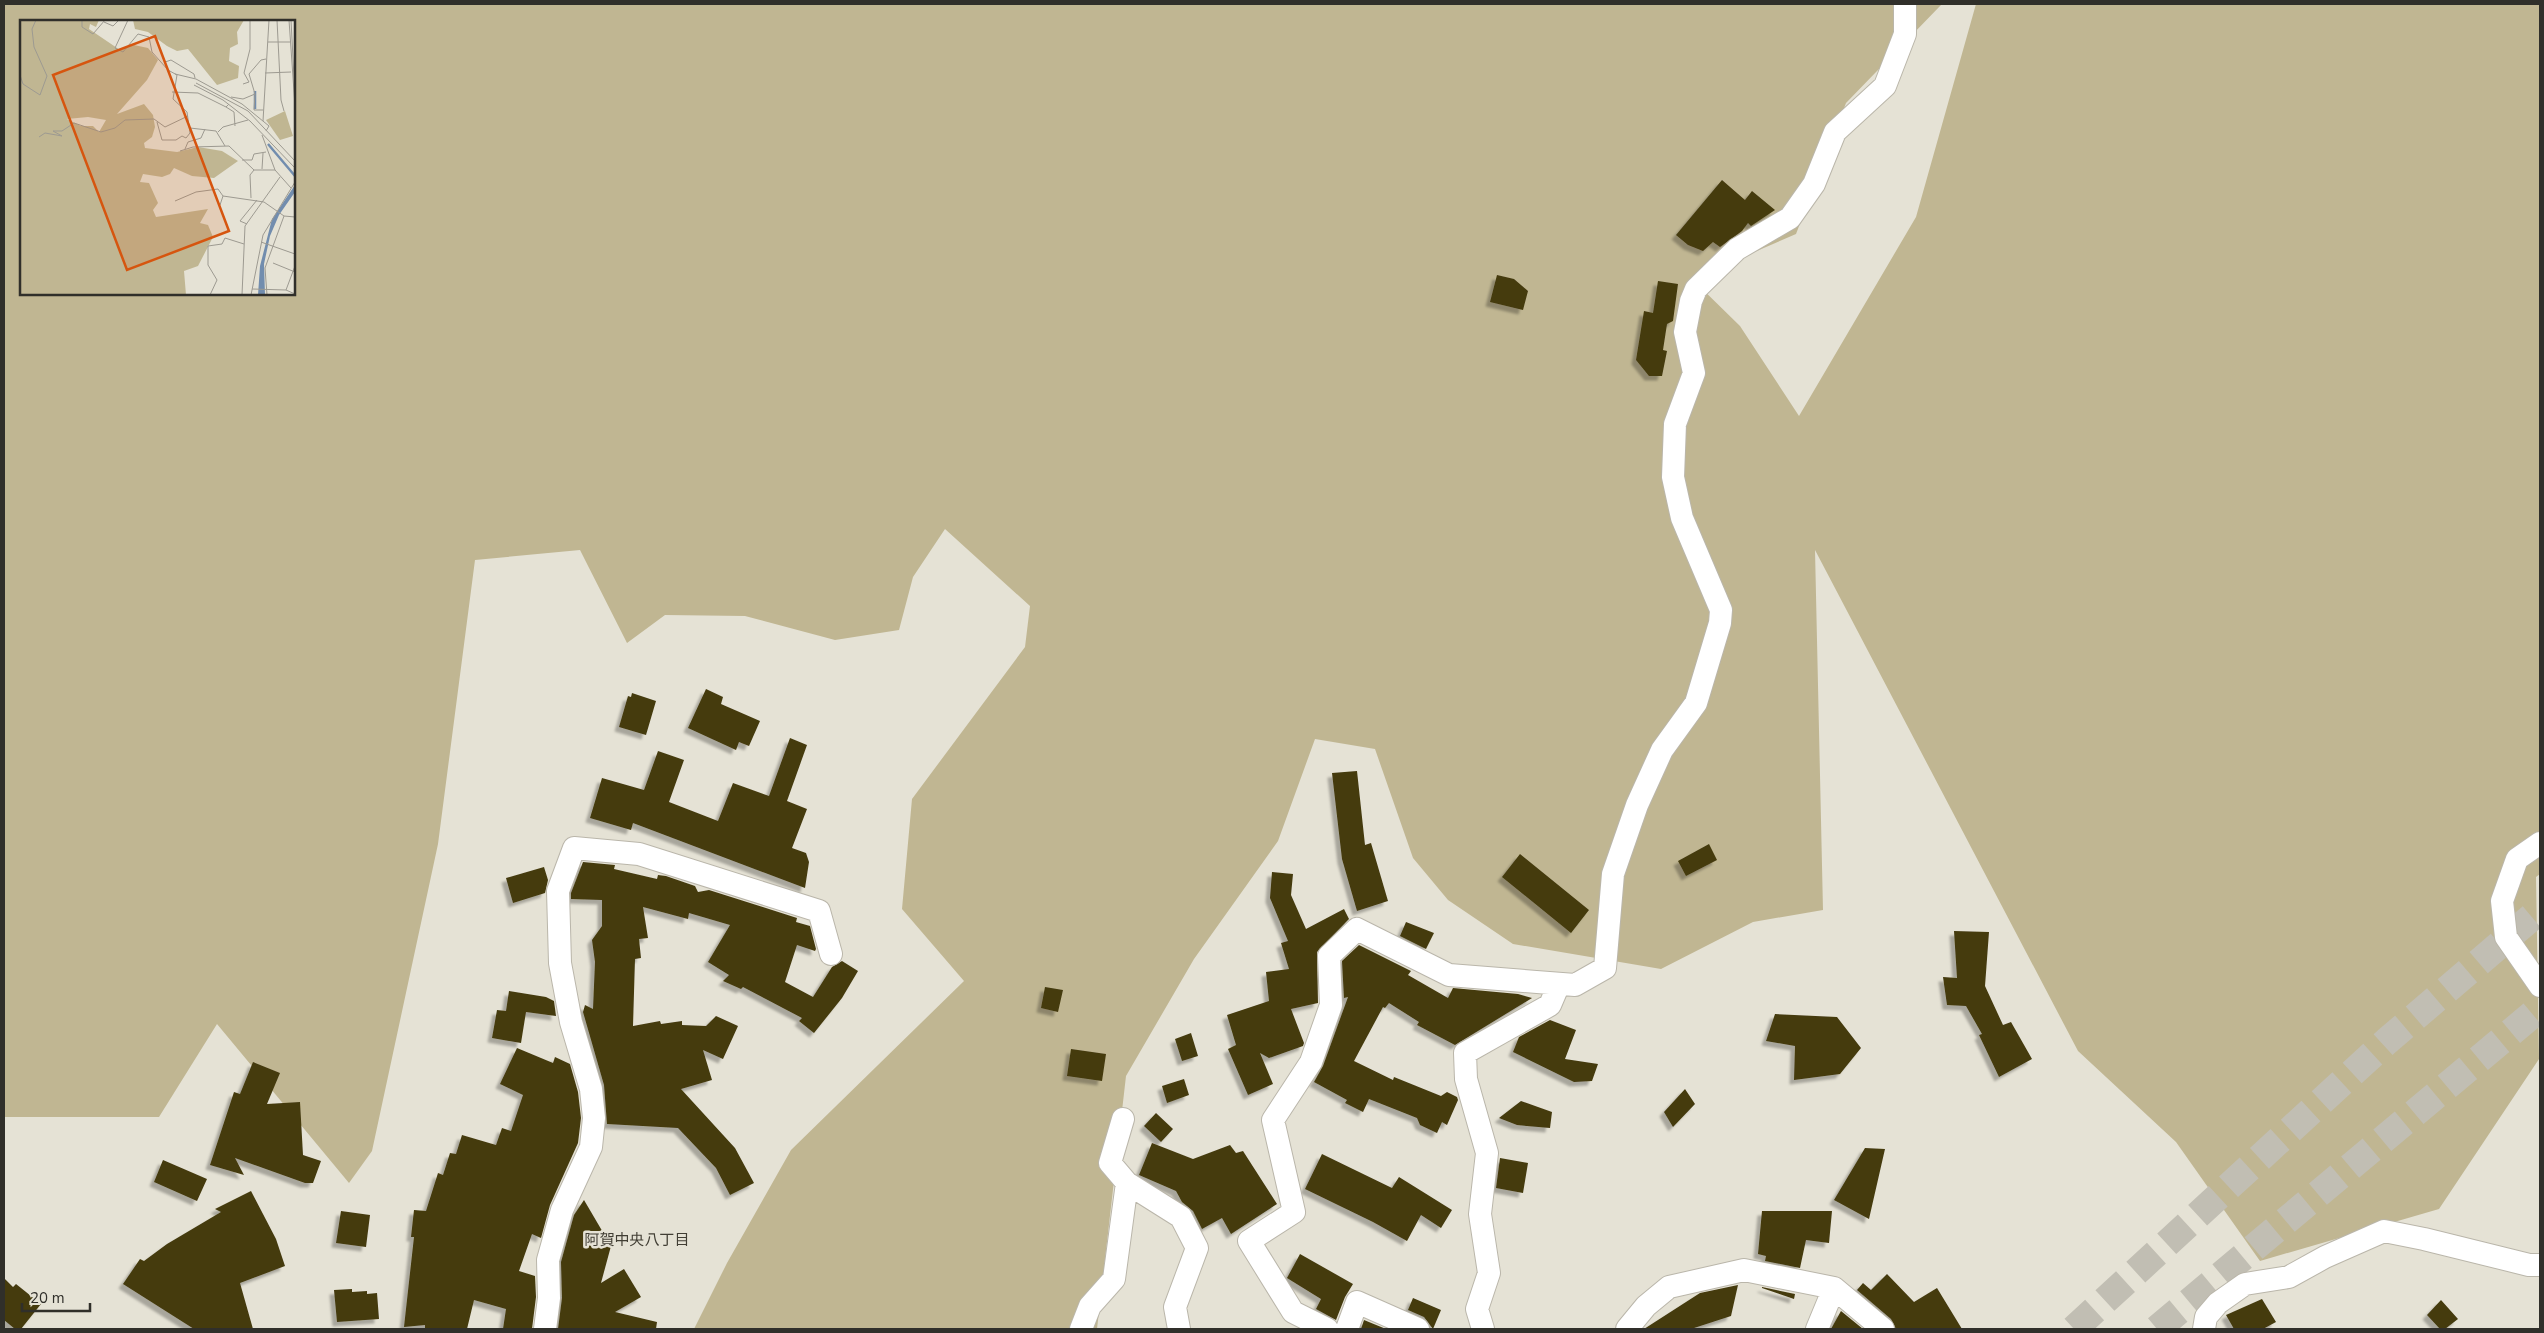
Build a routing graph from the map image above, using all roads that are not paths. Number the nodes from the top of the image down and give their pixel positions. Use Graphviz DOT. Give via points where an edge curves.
graph roads {
  1 [pos="1905,4"];
  2 [pos="2540,843"];
  3 [pos="831,954"];
  4 [pos="1559,984"];
  5 [pos="2540,986"];
  6 [pos="1123,1119"];
  7 [pos="1128,1184"];
  8 [pos="2540,1265"];
  9 [pos="1834,1288"];
  10 [pos="545,1329"];
  11 [pos="1081,1329"];
  12 [pos="1179,1329"];
  13 [pos="1327,1329"];
  14 [pos="1347,1329"];
  15 [pos="1418,1329"];
  16 [pos="1483,1329"];
  17 [pos="1628,1329"];
  18 [pos="1817,1329"];
  19 [pos="1882,1329"];
  20 [pos="2204,1329"];
  1 -- 4 [label="street" via="1905,34 1885,86 1835,132 1814,184 1790,218 1737,248 1696,289 1691,301 1685,332 1694,373 1675,424 1673,477 1682,518 1721,610 1720,623 1696,703 1662,750 1637,805 1616,866 1605,968 1575,984"];
  2 -- 5 [label="street" via="2517,859 2502,901 2506,937"];
  3 -- 10 [label="street" via="818,911 639,854 574,848 558,891 560,963 571,1022 591,1089 594,1118 591,1147 562,1210 548,1260 549,1298"];
  4 -- 13 [label="street" via="1449,976 1357,929 1328,956 1331,1005 1311,1062 1273,1120 1294,1212 1249,1242 1293,1312"];
  4 -- 16 [label="street" via="1550,1005 1465,1053 1466,1079 1487,1153 1480,1214 1489,1273 1477,1309"];
  6 -- 7 [label="street" via="1110,1163"];
  7 -- 11 [label="street" via="1114,1279 1090,1306"];
  7 -- 12 [label="street" via="1181,1217 1196,1248 1175,1307"];
  8 -- 20 [label="street" via="2384,1231 2289,1277 2245,1284 2218,1303 2206,1317"];
  9 -- 17 [label="street" via="1744,1270 1669,1287 1646,1306"];
  9 -- 18 [label="street"];
  9 -- 19 [label="street"];
  14 -- 15 [label="street" via="1357,1302"];
}
